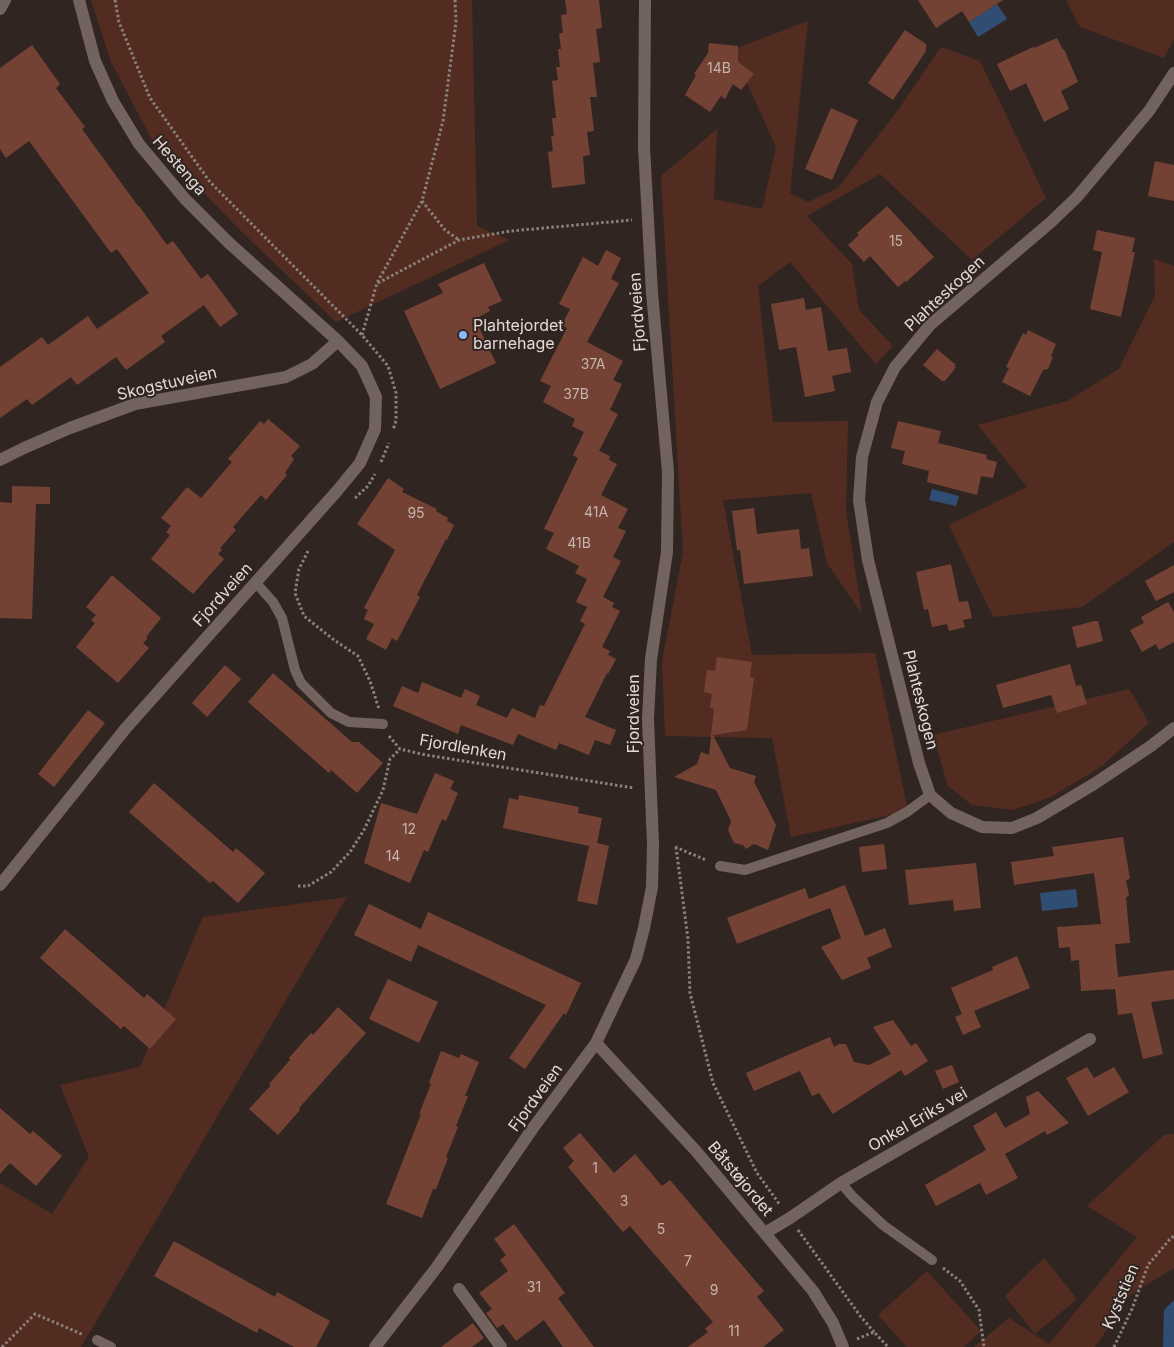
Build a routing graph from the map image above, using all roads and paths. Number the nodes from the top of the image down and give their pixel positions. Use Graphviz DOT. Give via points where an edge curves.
graph roads {
  1 [pos="5,0"];
  2 [pos="79,0"];
  3 [pos="114,0"];
  4 [pos="454,0"];
  5 [pos="645,0"];
  6 [pos="0,9"];
  7 [pos="1174,73"];
  8 [pos="422,201"];
  9 [pos="648,218"];
  10 [pos="459,240"];
  11 [pos="378,283"];
  12 [pos="310,315"];
  13 [pos="362,335"];
  14 [pos="338,341"];
  15 [pos="0,460"];
  16 [pos="349,505"];
  17 [pos="312,545"];
  18 [pos="256,583"];
  19 [pos="383,724"];
  20 [pos="1174,728"];
  21 [pos="400,749"];
  22 [pos="652,790"];
  23 [pos="930,795"];
  24 [pos="653,844"];
  25 [pos="676,847"];
  26 [pos="720,866"];
  27 [pos="0,885"];
  28 [pos="298,886"];
  29 [pos="1090,1039"];
  30 [pos="596,1043"];
  31 [pos="841,1183"];
  32 [pos="790,1218"];
  33 [pos="765,1234"];
  34 [pos="1174,1236"];
  35 [pos="932,1260"];
  36 [pos="459,1289"];
  37 [pos="874,1332"];
  38 [pos="97,1340"];
  39 [pos="843,1346"];
  40 [pos="2,1347"];
  41 [pos="111,1347"];
  42 [pos="375,1347"];
  43 [pos="501,1347"];
  44 [pos="888,1347"];
  45 [pos="984,1347"];
  46 [pos="1114,1347"];
  1 -- 6 [label="street"];
  2 -- 12 [label="street, Hestenga" via="95,61 113,101 139,144 185,200"];
  3 -- 13 [label="path" via="119,22 150,98 210,182"];
  4 -- 8 [label="path" via="456,22 443,121"];
  5 -- 9 [label="street, Fjordveien" via="644,148"];
  7 -- 23 [label="street, Plahteskogen" via="1149,111 1077,197 930,325 895,367 877,402 862,456 859,500 868,560 885,632"];
  8 -- 10 [label="path" via="445,230"];
  8 -- 11 [label="path"];
  9 -- 10 [label="path" via="511,230"];
  9 -- 22 [label="street, Fjordveien" via="668,472 667,552 651,658 648,719"];
  10 -- 11 [label="path"];
  11 -- 13 [label="path"];
  12 -- 14 [label="street, Fjordveien"];
  13 -- 16 [label="path" via="388,366 396,393 396,421 387,451 368,486"];
  14 -- 15 [label="street, Skogstuveien" via="312,364 286,376 136,404 70,428"];
  14 -- 18 [label="street, Fjordveien" via="362,366 376,397 375,429 360,463"];
  17 -- 19 [label="path, Fjordlenken" via="298,569 295,593 304,616 358,656 370,681"];
  18 -- 19 [label="lane" via="282,618 301,684 331,713 349,722"];
  18 -- 27 [label="street, Fjordveien" via="126,728"];
  19 -- 21 [label="path, Fjordlenken"];
  20 -- 23 [label="street" via="1094,784 1037,818 1012,828 982,827 951,813"];
  21 -- 22 [label="path, Fjordlenken"];
  21 -- 28 [label="path" via="390,759 383,790 350,852 331,872 308,886"];
  22 -- 24 [label="street, Fjordveien"];
  23 -- 26 [label="lane" via="886,823 816,847 745,870"];
  24 -- 25 [label="path"];
  24 -- 30 [label="street, Fjordveien" via="652,887 636,959"];
  25 -- 26 [label="path"];
  25 -- 32 [label="path" via="688,939 690,993 713,1083 757,1173"];
  29 -- 31 [label="street, Onkel Eriks vei"];
  30 -- 33 [label="street, Båtstøjordet" via="696,1151"];
  30 -- 42 [label="street, Fjordveien" via="437,1267"];
  31 -- 32 [label="street, Onkel Eriks vei"];
  31 -- 35 [label="lane" via="883,1225"];
  32 -- 33 [label="street, Onkel Eriks vei"];
  32 -- 37 [label="path"];
  33 -- 39 [label="street, Båtstøjordet" via="813,1291"];
  34 -- 46 [label="path, Kyststien" via="1148,1265"];
  35 -- 45 [label="path" via="960,1281 979,1310"];
  36 -- 43 [label="street"];
  37 -- 39 [label="path"];
  37 -- 44 [label="path"];
  38 -- 40 [label="path" via="35,1314"];
  38 -- 41 [label="lane"];
}
